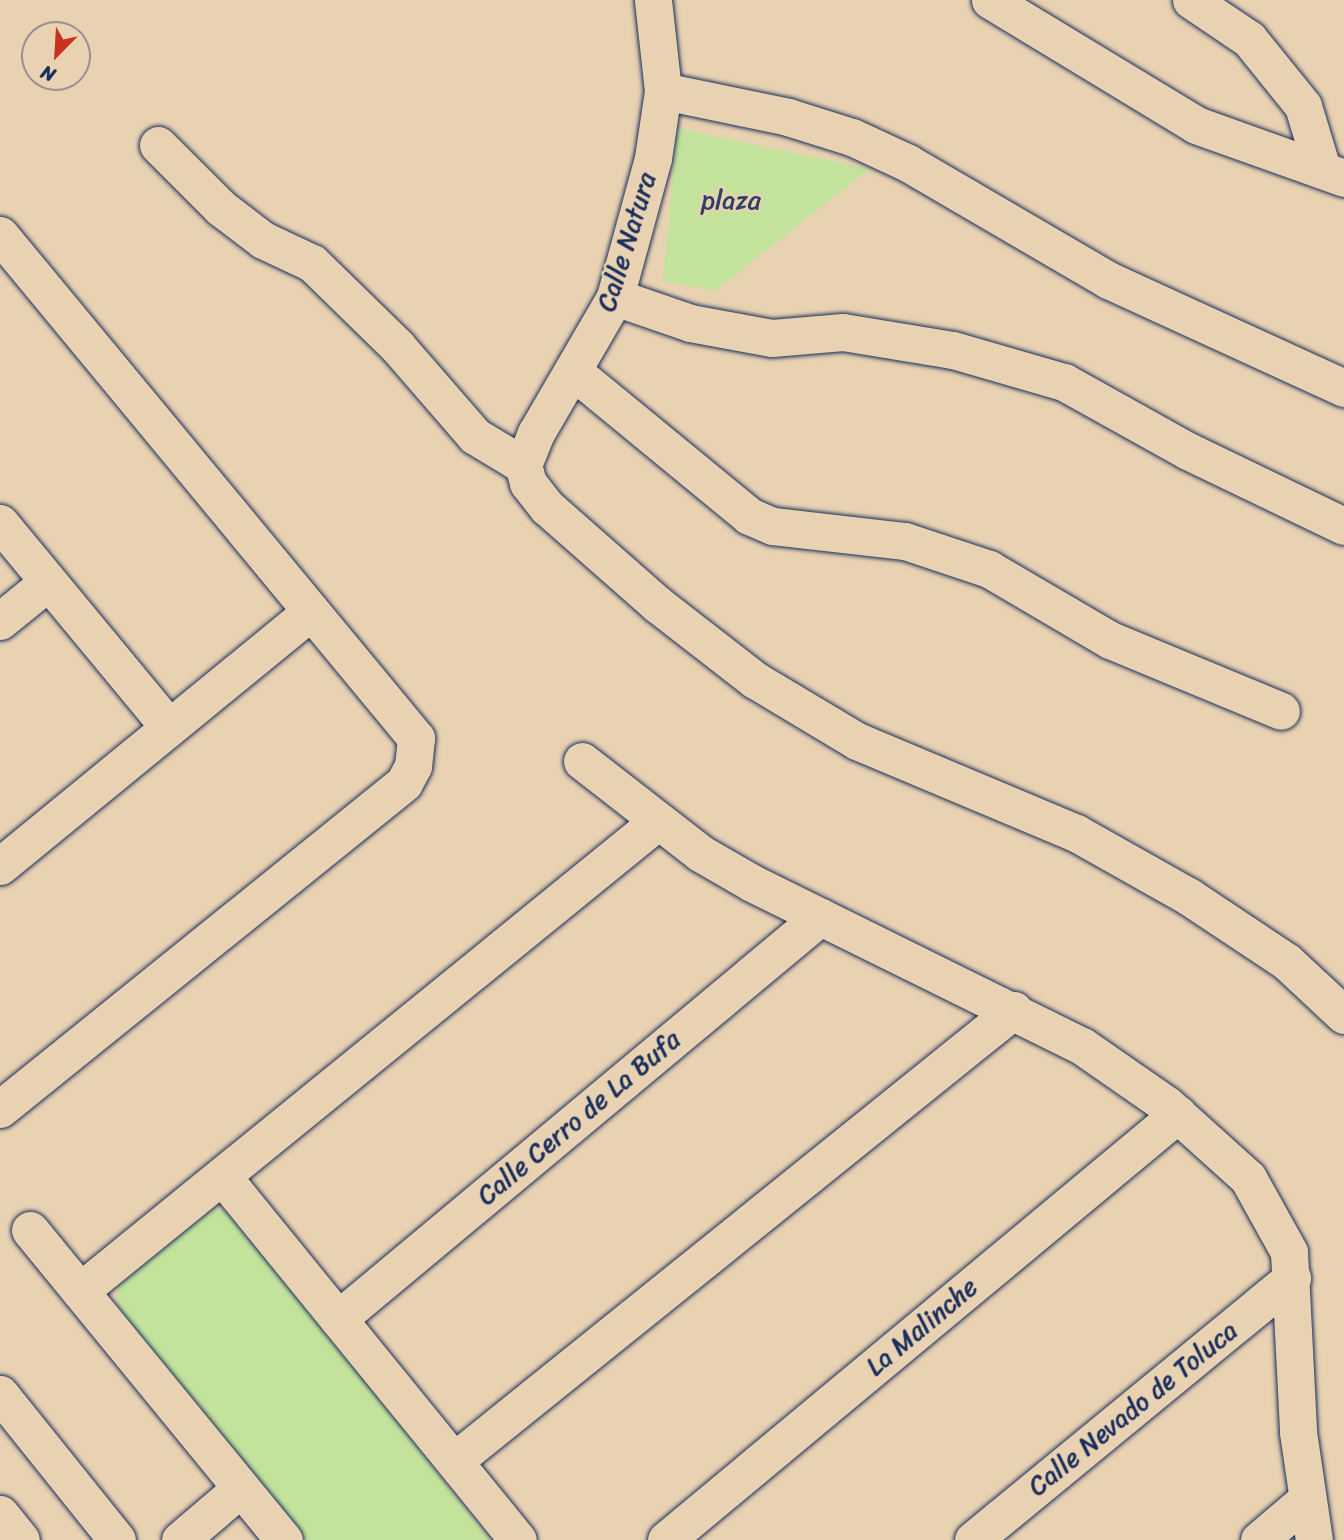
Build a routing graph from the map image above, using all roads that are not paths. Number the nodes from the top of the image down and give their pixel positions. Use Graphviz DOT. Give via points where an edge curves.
graph roads {
  1 [pos="653,0"];
  2 [pos="990,0"];
  3 [pos="1191,0"];
  4 [pos="663,92"];
  5 [pos="159,145"];
  6 [pos="1333,174"];
  7 [pos="0,235"];
  8 [pos="615,297"];
  9 [pos="574,372"];
  10 [pos="1344,388"];
  11 [pos="523,465"];
  12 [pos="0,523"];
  13 [pos="1344,526"];
  14 [pos="48,582"];
  15 [pos="311,611"];
  16 [pos="0,621"];
  17 [pos="1281,711"];
  18 [pos="169,727"];
  19 [pos="582,761"];
  20 [pos="657,822"];
  21 [pos="0,866"];
  22 [pos="820,917"];
  23 [pos="1014,1010"];
  24 [pos="1344,1016"];
  25 [pos="0,1109"];
  26 [pos="1178,1114"];
  27 [pos="222,1176"];
  28 [pos="30,1230"];
  29 [pos="1292,1278"];
  30 [pos="80,1291"];
  31 [pos="338,1319"];
  32 [pos="0,1394"];
  33 [pos="454,1461"];
  34 [pos="241,1488"];
  35 [pos="1306,1500"];
  36 [pos="0,1514"];
  37 [pos="276,1537"];
  38 [pos="21,1540"];
  39 [pos="117,1540"];
  40 [pos="180,1540"];
  41 [pos="518,1540"];
  42 [pos="666,1540"];
  43 [pos="973,1540"];
  44 [pos="1259,1540"];
  45 [pos="1314,1540"];
  1 -- 4 [label="street, Calle Natura"];
  2 -- 6 [label="street" via="1196,125"];
  3 -- 6 [label="street" via="1249,39 1303,106"];
  4 -- 8 [label="street, Calle Natura" via="653,158"];
  4 -- 10 [label="street" via="788,117 852,136 908,163 1108,280"];
  5 -- 11 [label="street" via="231,216 264,240 312,263 397,346 475,436"];
  7 -- 15 [label="street"];
  8 -- 9 [label="street, Calle Natura"];
  8 -- 13 [label="street" via="690,323 772,338 843,332 953,349 1064,382 1188,451"];
  9 -- 11 [label="street, Calle Natura" via="536,433"];
  9 -- 17 [label="street" via="749,516 772,526 905,541 989,569 1110,640"];
  11 -- 24 [label="street" via="528,483 547,507 657,604 755,680 857,741 1076,833 1188,896 1286,961"];
  12 -- 14 [label="street"];
  14 -- 16 [label="street"];
  14 -- 18 [label="street"];
  15 -- 18 [label="street"];
  15 -- 25 [label="street" via="416,738 413,766 404,783"];
  18 -- 21 [label="street"];
  19 -- 20 [label="street"];
  20 -- 22 [label="street" via="700,853"];
  20 -- 27 [label="street"];
  22 -- 23 [label="street"];
  22 -- 31 [label="street, Calle Cerro de La Bufa"];
  23 -- 26 [label="street" via="1083,1046"];
  23 -- 33 [label="street"];
  26 -- 29 [label="street" via="1248,1178 1289,1252"];
  26 -- 42 [label="street, La Malinche"];
  27 -- 30 [label="street"];
  27 -- 31 [label="street"];
  28 -- 30 [label="street"];
  29 -- 35 [label="street" via="1298,1432"];
  29 -- 43 [label="street, Calle Nevado de Toluca"];
  30 -- 34 [label="street"];
  31 -- 33 [label="street"];
  32 -- 39 [label="street"];
  33 -- 41 [label="street"];
  34 -- 37 [label="street"];
  34 -- 40 [label="street"];
  35 -- 44 [label="street"];
  35 -- 45 [label="street"];
  36 -- 38 [label="street"];
}
